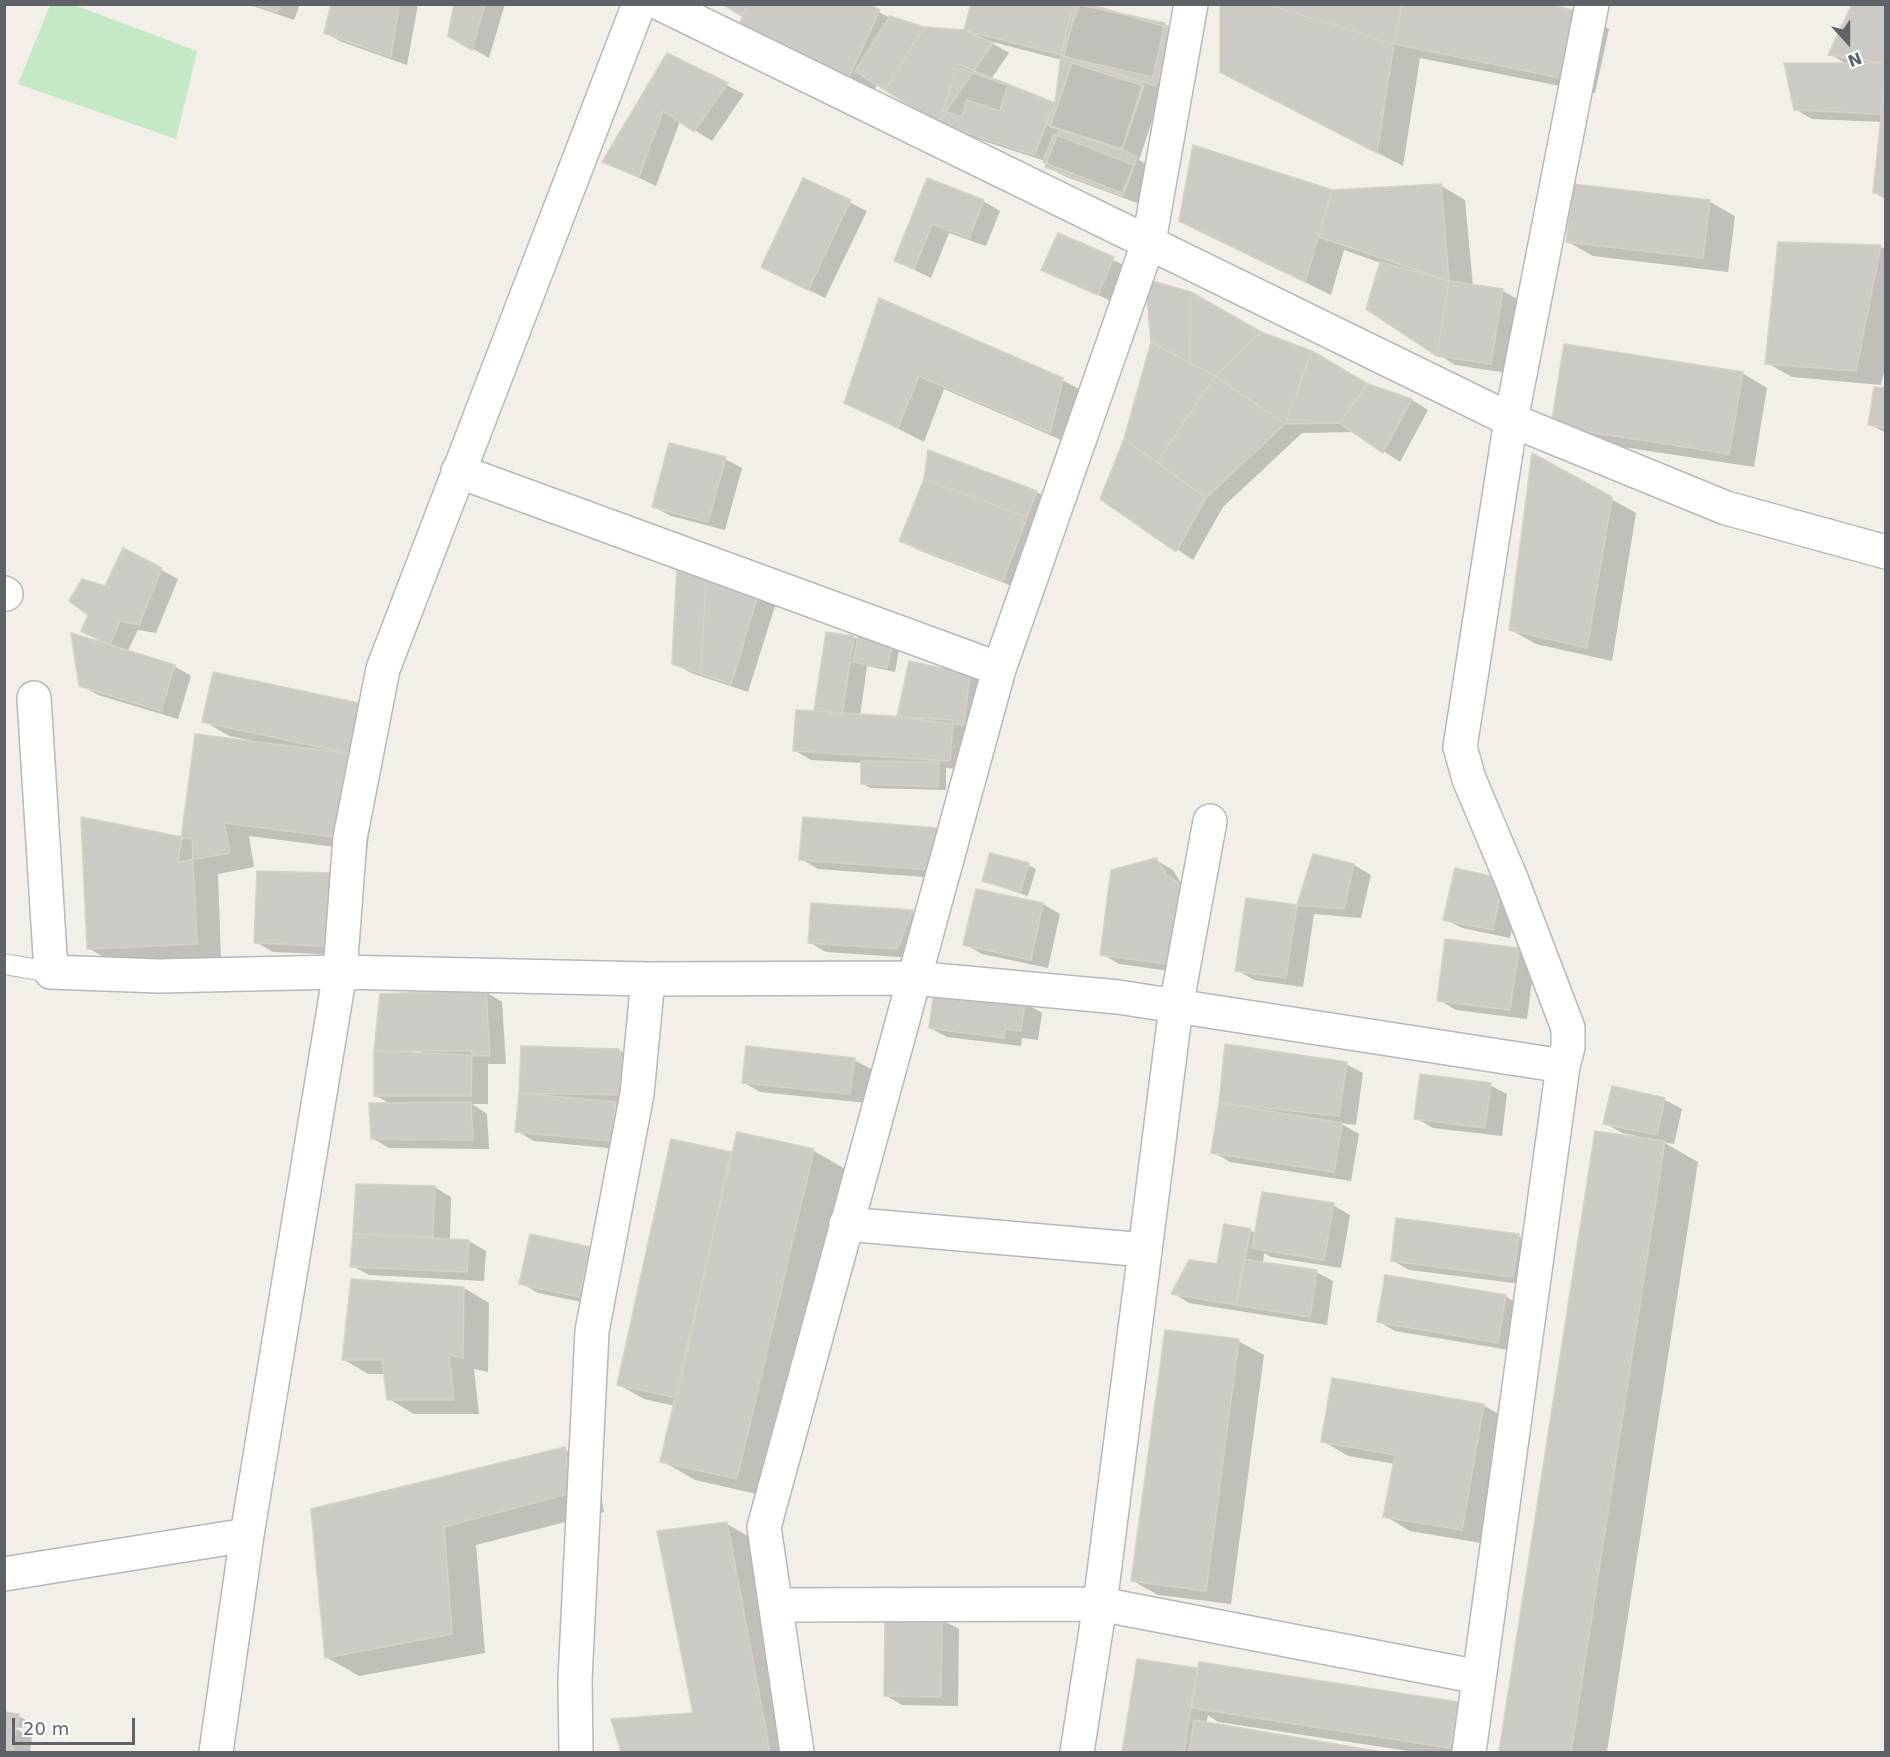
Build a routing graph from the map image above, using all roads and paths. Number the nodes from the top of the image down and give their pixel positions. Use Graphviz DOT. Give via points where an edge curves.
graph roads {
  1 [pos="639,4"];
  2 [pos="661,4"];
  3 [pos="1191,4"];
  4 [pos="1592,4"];
  5 [pos="1149,241"];
  6 [pos="1511,420"];
  7 [pos="458,471"];
  8 [pos="1886,552"];
  9 [pos="999,669"];
  10 [pos="34,698"];
  11 [pos="1210,821"];
  12 [pos="4,964"];
  13 [pos="51,972"];
  14 [pos="340,972"];
  15 [pos="913,978"];
  16 [pos="648,979"];
  17 [pos="1176,1007"];
  18 [pos="1563,1066"];
  19 [pos="846,1224"];
  20 [pos="1145,1250"];
  21 [pos="247,1535"];
  22 [pos="4,1574"];
  23 [pos="1100,1604"];
  24 [pos="776,1605"];
  25 [pos="1479,1677"];
  26 [pos="216,1752"];
  27 [pos="576,1752"];
  28 [pos="797,1752"];
  29 [pos="1077,1752"];
  30 [pos="1469,1752"];
  1 -- 7 [label="street"];
  2 -- 5 [label="street"];
  3 -- 5 [label="street"];
  4 -- 6 [label="street"];
  5 -- 6 [label="street"];
  5 -- 9 [label="street"];
  6 -- 8 [label="street" via="1726,508"];
  6 -- 18 [label="street" via="1460,747 1469,779 1568,1028"];
  7 -- 9 [label="street"];
  7 -- 14 [label="street" via="383,669 350,838"];
  9 -- 15 [label="street"];
  10 -- 13 [label="street"];
  11 -- 17 [label="street"];
  12 -- 13 [label="lane"];
  13 -- 14 [label="street" via="159,976"];
  14 -- 16 [label="street"];
  14 -- 21 [label="street"];
  15 -- 16 [label="street"];
  15 -- 17 [label="street" via="1014,985"];
  15 -- 19 [label="street"];
  16 -- 27 [label="street" via="637,1094 592,1331 575,1680"];
  17 -- 18 [label="street"];
  17 -- 20 [label="street"];
  18 -- 25 [label="street"];
  19 -- 20 [label="street"];
  19 -- 24 [label="street" via="764,1527"];
  20 -- 23 [label="street"];
  21 -- 22 [label="street"];
  21 -- 26 [label="street"];
  23 -- 24 [label="street"];
  23 -- 25 [label="street"];
  23 -- 29 [label="street"];
  24 -- 28 [label="street"];
  25 -- 30 [label="street"];
}
